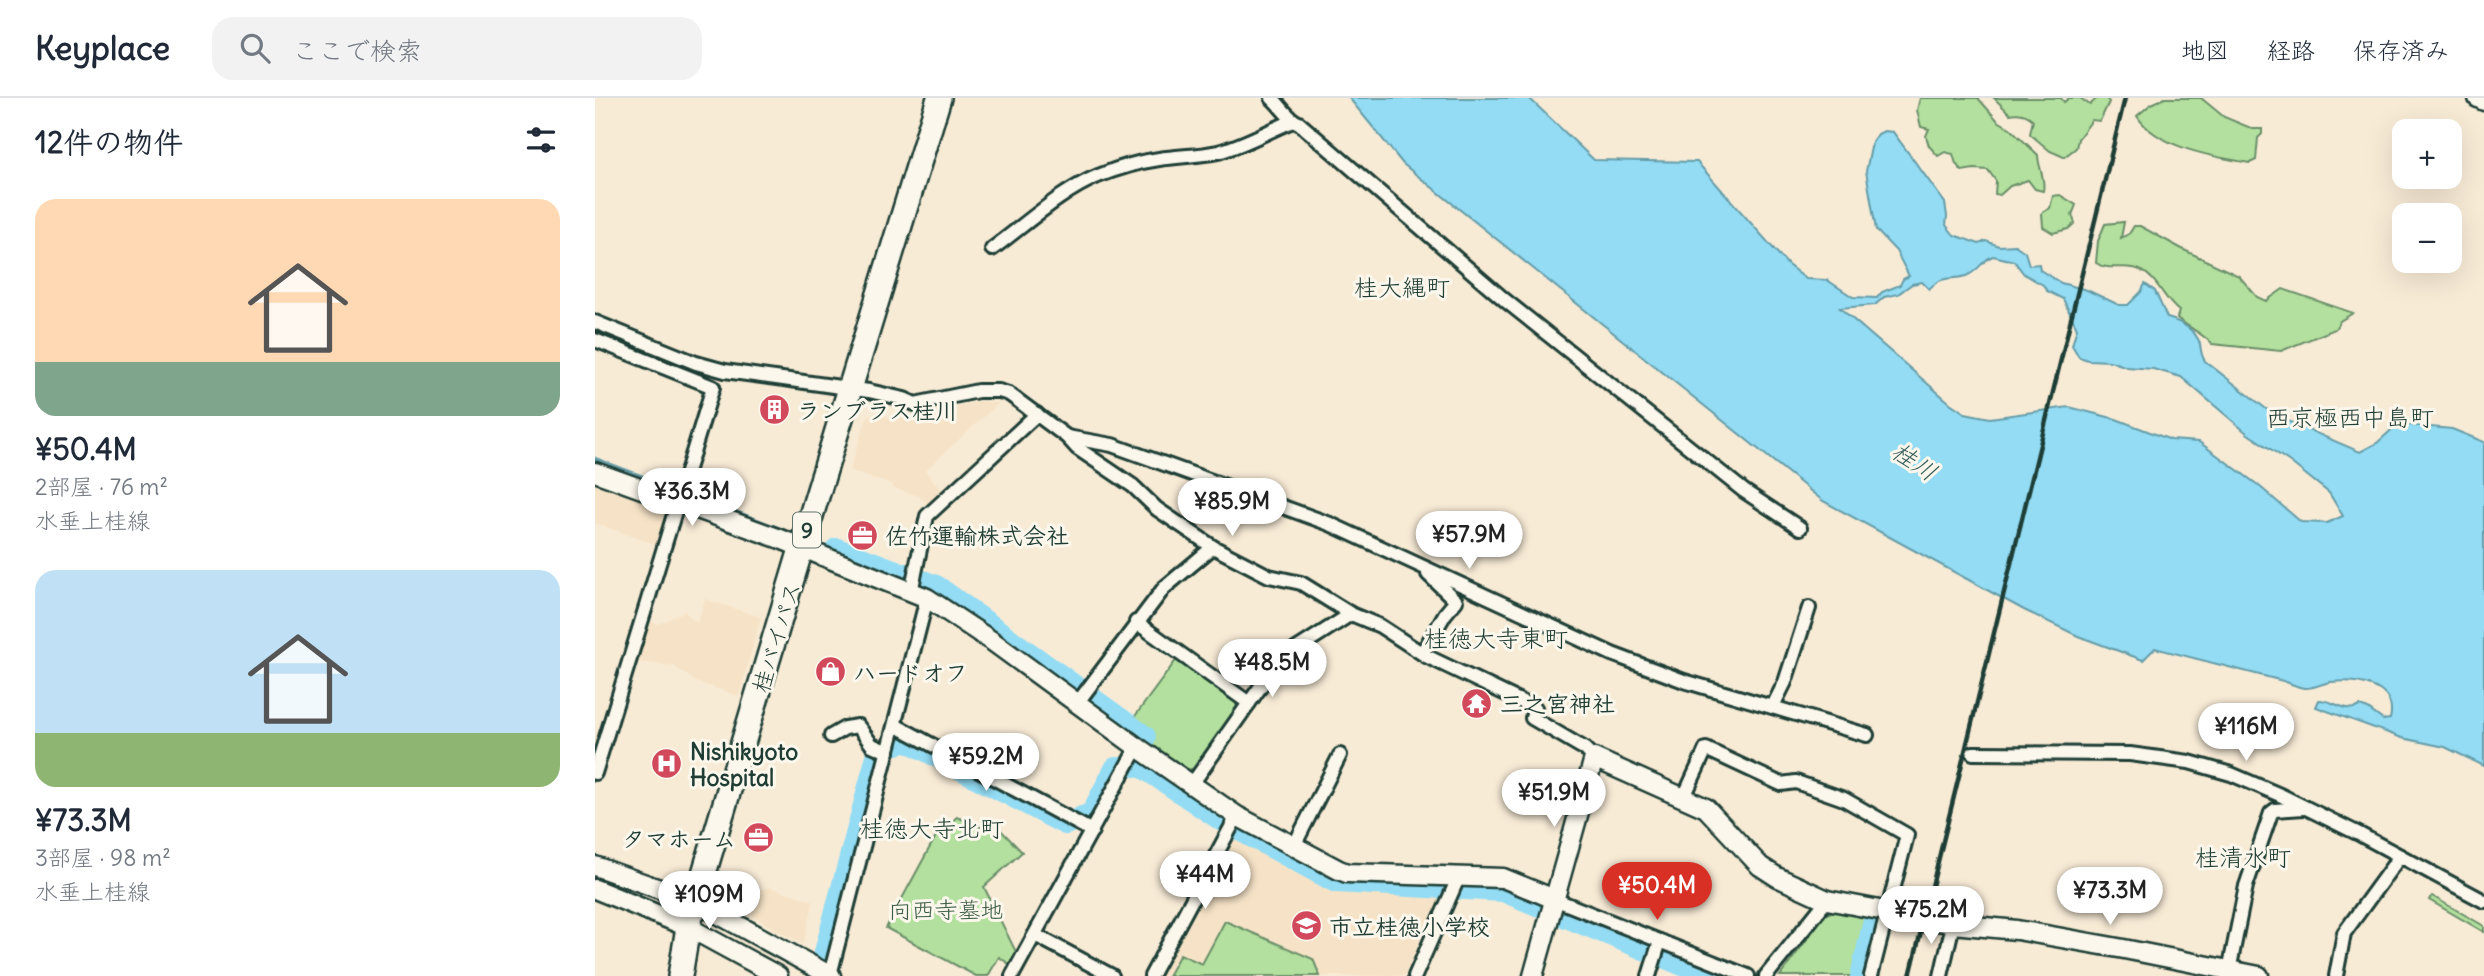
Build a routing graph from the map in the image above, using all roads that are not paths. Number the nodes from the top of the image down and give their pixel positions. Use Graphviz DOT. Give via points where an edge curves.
graph roads {
  1 [pos="939,98"];
  2 [pos="1272,98"];
  3 [pos="2478,98"];
  4 [pos="2484,101"];
  5 [pos="1293,121"];
  6 [pos="992,249"];
  7 [pos="595,322"];
  8 [pos="595,340"];
  9 [pos="852,388"];
  10 [pos="1037,414"];
  11 [pos="1067,438"];
  12 [pos="595,472"];
  13 [pos="679,503"];
  14 [pos="1800,528"];
  15 [pos="1213,547"];
  16 [pos="802,548"];
  17 [pos="1426,569"];
  18 [pos="917,587"];
  19 [pos="1809,608"];
  20 [pos="1351,614"];
  21 [pos="1136,622"];
  22 [pos="1422,653"];
  23 [pos="1082,696"];
  24 [pos="1249,704"];
  25 [pos="1773,706"];
  26 [pos="895,725"];
  27 [pos="601,731"];
  28 [pos="1867,735"];
  29 [pos="831,736"];
  30 [pos="1137,747"];
  31 [pos="888,752"];
  32 [pos="1973,753"];
  33 [pos="1340,755"];
  34 [pos="1594,758"];
  35 [pos="595,773"];
  36 [pos="1192,784"];
  37 [pos="1684,797"];
  38 [pos="2304,808"];
  39 [pos="1234,822"];
  40 [pos="1092,831"];
  41 [pos="1294,846"];
  42 [pos="2400,856"];
  43 [pos="595,866"];
  44 [pos="1457,883"];
  45 [pos="595,889"];
  46 [pos="1827,900"];
  47 [pos="2484,901"];
  48 [pos="696,902"];
  49 [pos="1553,906"];
  50 [pos="1889,912"];
  51 [pos="1953,924"];
  52 [pos="688,927"];
  53 [pos="1035,935"];
  54 [pos="1657,949"];
  55 [pos="2229,972"];
  56 [pos="680,976"];
  57 [pos="778,976"];
  58 [pos="831,976"];
  59 [pos="1012,976"];
  60 [pos="1112,976"];
  61 [pos="1151,976"];
  62 [pos="1415,976"];
  63 [pos="1533,976"];
  64 [pos="1649,976"];
  65 [pos="1748,976"];
  66 [pos="1766,976"];
  67 [pos="1871,976"];
  68 [pos="1941,976"];
  69 [pos="2259,976"];
  70 [pos="2336,976"];
  1 -- 9 [label="highway, 桂バイパス / 9"];
  2 -- 5 [label="street"];
  3 -- 4 [label="street"];
  5 -- 6 [label="street" via="1217,152 1128,165 1097,176 1065,192"];
  5 -- 14 [label="street" via="1516,310 1729,479"];
  7 -- 9 [label="street" via="725,371"];
  8 -- 13 [label="street" via="713,387"];
  9 -- 10 [label="street" via="915,404 999,391"];
  9 -- 16 [label="highway, 桂バイパス / 9"];
  10 -- 11 [label="street"];
  10 -- 18 [label="street" via="927,516"];
  11 -- 15 [label="street"];
  11 -- 17 [label="street" via="1112,445 1182,469 1329,524"];
  12 -- 13 [label="street"];
  13 -- 16 [label="street"];
  13 -- 27 [label="street"];
  15 -- 20 [label="street" via="1269,576 1301,583"];
  15 -- 21 [label="street" via="1164,588"];
  16 -- 18 [label="street"];
  16 -- 48 [label="highway, 桂バイパス / 9"];
  17 -- 22 [label="street" via="1456,601"];
  17 -- 25 [label="street" via="1612,654"];
  18 -- 23 [label="street"];
  18 -- 26 [label="street"];
  19 -- 25 [label="street"];
  20 -- 22 [label="street"];
  20 -- 24 [label="street" via="1287,655"];
  21 -- 23 [label="street"];
  21 -- 24 [label="street"];
  22 -- 34 [label="street" via="1535,708 1531,718"];
  23 -- 30 [label="street"];
  24 -- 36 [label="street"];
  25 -- 28 [label="street"];
  26 -- 31 [label="street"];
  26 -- 40 [label="street"];
  27 -- 35 [label="street"];
  29 -- 31 [label="street" via="858,726 872,745"];
  30 -- 36 [label="street"];
  30 -- 40 [label="street"];
  31 -- 58 [label="street"];
  32 -- 38 [label="street" via="2110,753 2189,762 2231,774"];
  33 -- 41 [label="street"];
  34 -- 37 [label="street"];
  34 -- 49 [label="street"];
  36 -- 39 [label="street"];
  37 -- 46 [label="street" via="1706,808 1761,866"];
  37 -- 50 [label="street" via="1706,748 1781,784 1796,782 1844,799 1907,835"];
  38 -- 42 [label="street"];
  38 -- 55 [label="street" via="2271,813 2246,886"];
  39 -- 41 [label="street"];
  39 -- 61 [label="street"];
  40 -- 53 [label="street"];
  41 -- 44 [label="street" via="1347,873"];
  42 -- 47 [label="street"];
  42 -- 70 [label="street" via="2344,933"];
  43 -- 48 [label="street"];
  44 -- 49 [label="street" via="1503,878"];
  44 -- 62 [label="street"];
  45 -- 52 [label="street"];
  46 -- 50 [label="street"];
  46 -- 66 [label="street"];
  48 -- 52 [label="highway, 桂バイパス / 9"];
  48 -- 58 [label="street"];
  49 -- 54 [label="street"];
  49 -- 63 [label="street"];
  50 -- 51 [label="street"];
  50 -- 67 [label="street"];
  51 -- 55 [label="street" via="2017,930"];
  51 -- 68 [label="street"];
  52 -- 56 [label="highway, 桂バイパス / 9"];
  52 -- 57 [label="street"];
  53 -- 59 [label="street"];
  53 -- 60 [label="street"];
  54 -- 64 [label="street"];
  54 -- 65 [label="street"];
  55 -- 69 [label="street"];
}
